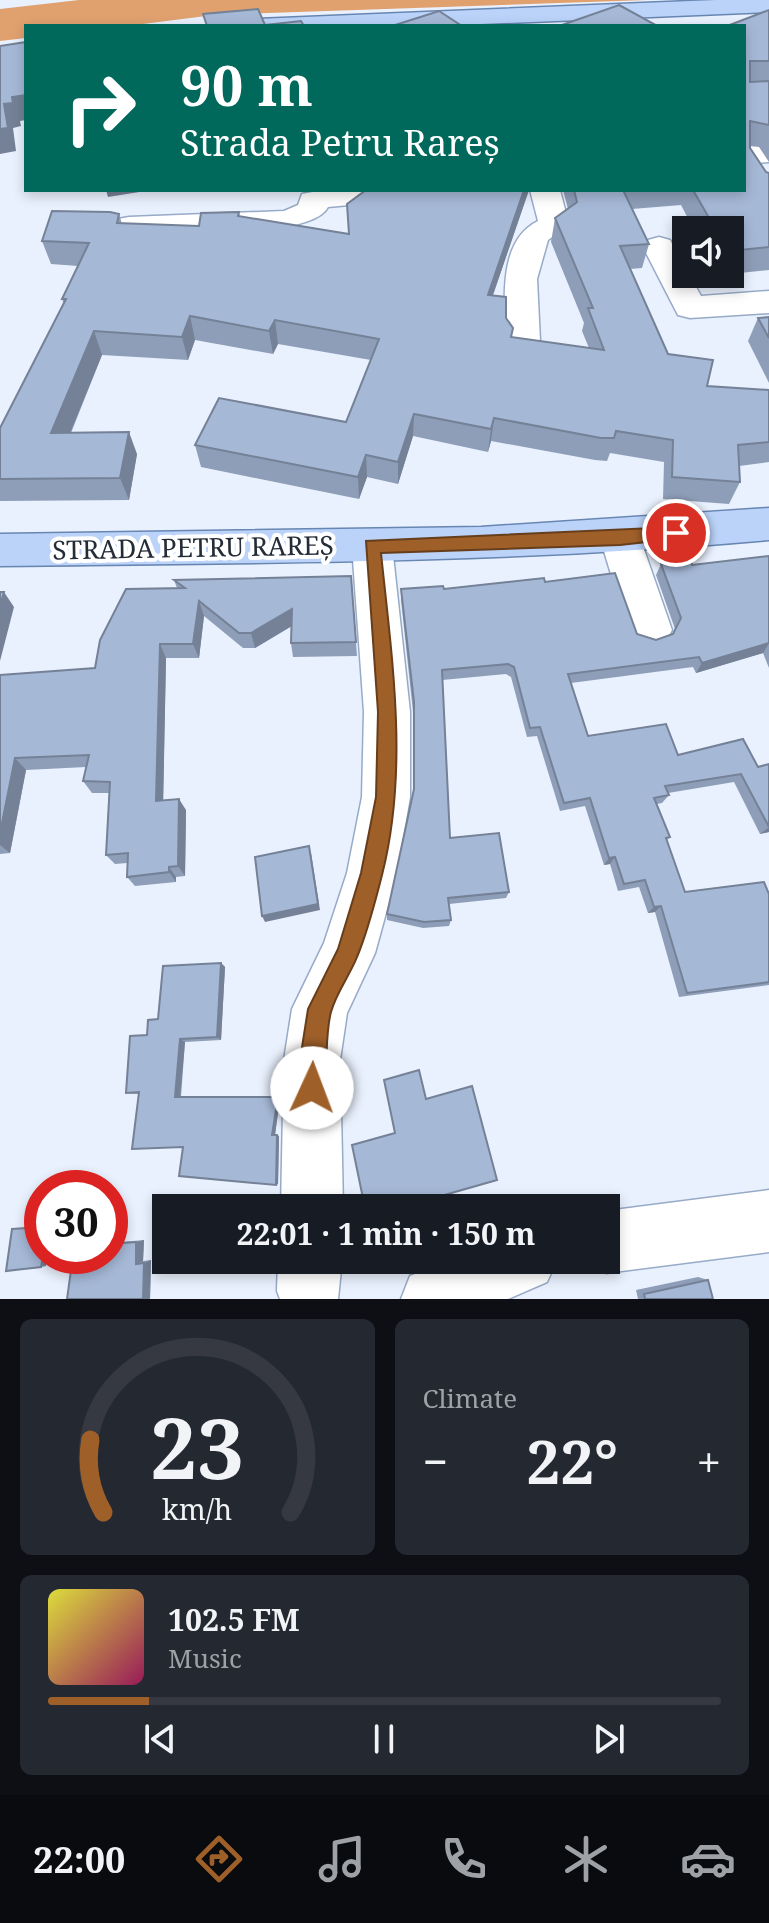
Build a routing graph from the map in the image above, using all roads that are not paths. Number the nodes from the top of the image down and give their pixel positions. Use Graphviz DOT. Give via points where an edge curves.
graph roads {
  1 [pos="769,5"];
  2 [pos="306,24"];
  3 [pos="373,192"];
  4 [pos="546,192"];
  5 [pos="312,195"];
  6 [pos="129,226"];
  7 [pos="659,247"];
  8 [pos="769,302"];
  9 [pos="523,341"];
  10 [pos="769,524"];
  11 [pos="620,538"];
  12 [pos="372,546"];
  13 [pos="0,550"];
  14 [pos="650,630"];
  15 [pos="312,1194"];
  16 [pos="769,1221"];
  17 [pos="620,1240"];
  18 [pos="492,1274"];
  19 [pos="433,1299"];
  1 -- 2 [label="main road"];
  3 -- 5 [label="street"];
  4 -- 9 [label="street" via="554,225 534,235 521,279"];
  5 -- 6 [label="street" via="313,209 289,220"];
  7 -- 8 [label="street" via="690,307"];
  10 -- 11 [label="main road, STRADA PETRU RAREȘ"];
  11 -- 12 [label="main road, STRADA PETRU RAREȘ"];
  11 -- 14 [label="street"];
  12 -- 13 [label="main road, STRADA PETRU RAREȘ"];
  12 -- 15 [label="street" via="387,712 386,797 372,873 348,953 320,1009 312,1060"];
  16 -- 17 [label="street"];
  18 -- 19 [label="street"];
}
